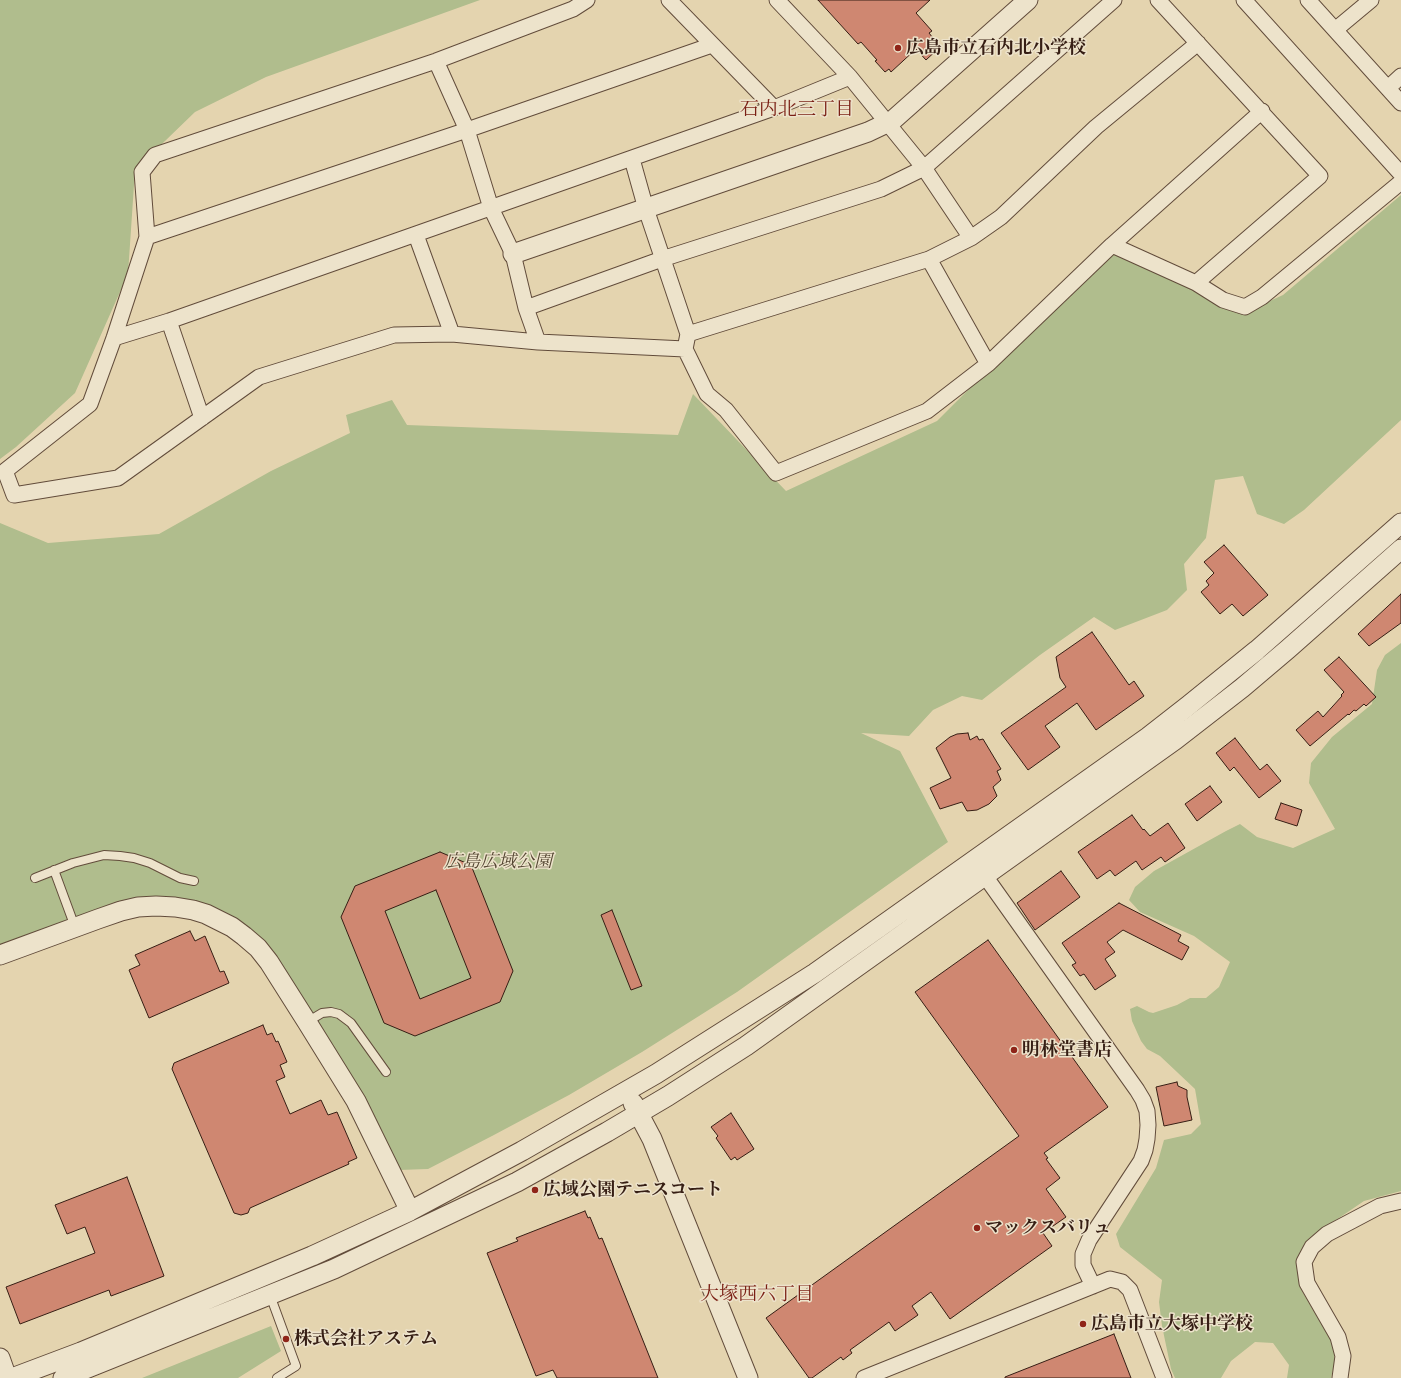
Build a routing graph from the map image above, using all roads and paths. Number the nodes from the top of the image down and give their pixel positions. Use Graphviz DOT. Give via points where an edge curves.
graph roads {
  1 [pos="587,0"];
  2 [pos="669,0"];
  3 [pos="777,0"];
  4 [pos="1028,0"];
  5 [pos="1114,0"];
  6 [pos="1158,0"];
  7 [pos="1244,0"];
  8 [pos="1308,0"];
  9 [pos="1371,0"];
  10 [pos="1335,30"];
  11 [pos="1198,43"];
  12 [pos="712,45"];
  13 [pos="436,61"];
  14 [pos="1401,76"];
  15 [pos="850,77"];
  16 [pos="1388,88"];
  17 [pos="1401,103"];
  18 [pos="774,108"];
  19 [pos="1262,111"];
  20 [pos="887,123"];
  21 [pos="467,130"];
  22 [pos="632,158"];
  23 [pos="924,168"];
  24 [pos="1401,174"];
  25 [pos="1401,182"];
  26 [pos="491,208"];
  27 [pos="646,209"];
  28 [pos="416,235"];
  29 [pos="147,237"];
  30 [pos="971,238"];
  31 [pos="1112,245"];
  32 [pos="513,254"];
  33 [pos="662,259"];
  34 [pos="929,259"];
  35 [pos="1196,283"];
  36 [pos="526,308"];
  37 [pos="169,321"];
  38 [pos="452,334"];
  39 [pos="688,334"];
  40 [pos="114,338"];
  41 [pos="538,342"];
  42 [pos="685,349"];
  43 [pos="988,364"];
  44 [pos="202,418"];
  45 [pos="1401,523"];
  46 [pos="1401,549"];
  47 [pos="54,870"];
  48 [pos="985,876"];
  49 [pos="35,878"];
  50 [pos="194,881"];
  51 [pos="75,927"];
  52 [pos="0,955"];
  53 [pos="307,1022"];
  54 [pos="386,1072"];
  55 [pos="626,1092"];
  56 [pos="638,1114"];
  57 [pos="1401,1201"];
  58 [pos="410,1211"];
  59 [pos="1093,1286"];
  60 [pos="270,1295"];
  61 [pos="0,1358"];
  62 [pos="7,1378"];
  63 [pos="12,1378"];
  64 [pos="63,1378"];
  65 [pos="277,1378"];
  66 [pos="748,1378"];
  67 [pos="864,1378"];
  68 [pos="1164,1378"];
  69 [pos="1340,1378"];
  1 -- 13 [label="street" via="573,9"];
  2 -- 12 [label="street"];
  3 -- 15 [label="street"];
  4 -- 20 [label="street" via="894,120"];
  5 -- 23 [label="street"];
  6 -- 11 [label="street"];
  7 -- 24 [label="street"];
  8 -- 10 [label="street"];
  9 -- 10 [label="street"];
  10 -- 16 [label="street"];
  11 -- 19 [label="street"];
  11 -- 30 [label="street" via="1096,127 1001,217"];
  12 -- 18 [label="street"];
  12 -- 21 [label="street"];
  13 -- 21 [label="street"];
  13 -- 29 [label="street" via="155,156 142,172"];
  14 -- 16 [label="street"];
  15 -- 18 [label="street"];
  15 -- 20 [label="street"];
  16 -- 17 [label="street"];
  18 -- 22 [label="street"];
  19 -- 31 [label="street"];
  19 -- 35 [label="street" via="1320,176"];
  20 -- 23 [label="street"];
  20 -- 27 [label="street" via="868,132"];
  21 -- 26 [label="street"];
  21 -- 29 [label="street"];
  22 -- 26 [label="street"];
  22 -- 27 [label="street"];
  23 -- 30 [label="street"];
  23 -- 33 [label="street" via="881,189"];
  25 -- 35 [label="street" via="1262,298 1245,307 1223,300"];
  26 -- 28 [label="street"];
  26 -- 32 [label="street"];
  27 -- 32 [label="street"];
  27 -- 33 [label="street"];
  28 -- 37 [label="street"];
  28 -- 38 [label="street"];
  29 -- 40 [label="street"];
  30 -- 34 [label="street"];
  31 -- 35 [label="street"];
  31 -- 43 [label="street"];
  32 -- 36 [label="street"];
  33 -- 36 [label="street"];
  33 -- 39 [label="street"];
  34 -- 39 [label="street"];
  34 -- 43 [label="street"];
  36 -- 41 [label="street"];
  37 -- 40 [label="street"];
  37 -- 44 [label="street"];
  38 -- 41 [label="street"];
  38 -- 44 [label="street" via="394,335 259,377"];
  39 -- 42 [label="street"];
  40 -- 44 [label="street" via="90,404 5,471 14,495 118,478"];
  41 -- 42 [label="street"];
  42 -- 43 [label="street" via="707,394 726,410 776,473 927,411"];
  45 -- 55 [label="street" via="1241,664 1148,736 815,973"];
  46 -- 48 [label="street" via="1288,649 1209,714"];
  47 -- 49 [label="lane"];
  47 -- 50 [label="lane" via="89,858 104,855 120,856 150,863 180,878"];
  47 -- 51 [label="lane"];
  48 -- 56 [label="street" via="746,1046"];
  48 -- 59 [label="street" via="1137,1090 1147,1111 1147,1139 1141,1161 1089,1240 1083,1254 1083,1265"];
  51 -- 52 [label="street"];
  51 -- 53 [label="street" via="138,907 175,907 206,914 232,927 258,948"];
  53 -- 54 [label="lane" via="322,1013 339,1014 351,1023"];
  53 -- 58 [label="street" via="356,1101"];
  55 -- 56 [label="street"];
  55 -- 58 [label="street"];
  56 -- 60 [label="street" via="517,1182 334,1269"];
  56 -- 66 [label="street" via="652,1139"];
  57 -- 69 [label="street" via="1380,1206 1327,1234 1312,1247 1304,1262 1307,1282 1338,1337 1343,1356"];
  58 -- 63 [label="street" via="312,1256"];
  59 -- 67 [label="street"];
  59 -- 68 [label="street" via="1110,1279 1122,1282 1130,1290"];
  60 -- 64 [label="street"];
  60 -- 65 [label="lane" via="296,1366"];
  61 -- 62 [label="street"];
}
